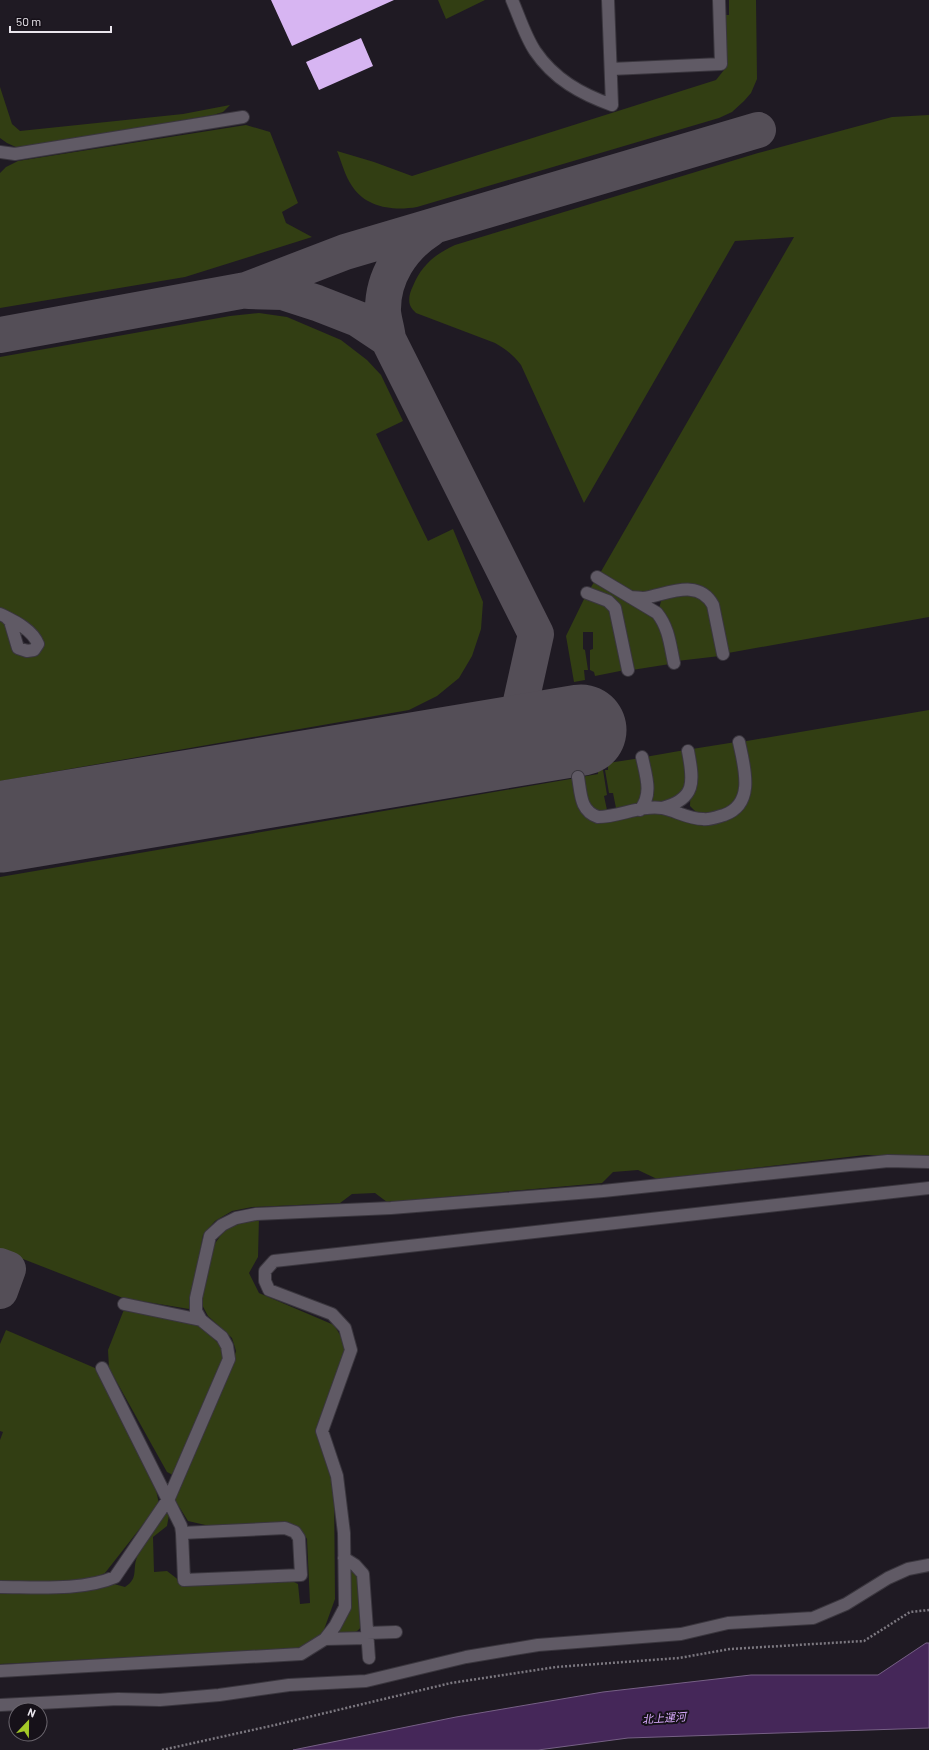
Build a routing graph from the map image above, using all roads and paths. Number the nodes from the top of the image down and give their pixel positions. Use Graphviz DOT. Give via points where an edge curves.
graph roads {
  1 [pos="512,0"];
  2 [pos="608,0"];
  3 [pos="719,0"];
  4 [pos="611,68"];
  5 [pos="243,117"];
  6 [pos="0,152"];
  7 [pos="598,577"];
  8 [pos="587,593"];
  9 [pos="630,597"];
  10 [pos="723,654"];
  11 [pos="674,663"];
  12 [pos="628,670"];
  13 [pos="739,742"];
  14 [pos="688,751"];
  15 [pos="642,757"];
  16 [pos="578,777"];
  17 [pos="662,808"];
  18 [pos="640,810"];
  19 [pos="929,1162"];
  20 [pos="929,1188"];
  21 [pos="124,1304"];
  22 [pos="201,1320"];
  23 [pos="102,1368"];
  24 [pos="169,1498"];
  25 [pos="182,1533"];
  26 [pos="344,1558"];
  27 [pos="929,1565"];
  28 [pos="0,1587"];
  29 [pos="929,1610"];
  30 [pos="396,1632"];
  31 [pos="367,1635"];
  32 [pos="325,1639"];
  33 [pos="369,1658"];
  34 [pos="0,1671"];
  35 [pos="0,1705"];
  36 [pos="162,1750"];
  1 -- 4 [label="street" via="534,50 548,68 565,83 612,105"];
  2 -- 4 [label="street"];
  3 -- 4 [label="street" via="721,64"];
  5 -- 6 [label="street" via="15,154"];
  7 -- 9 [label="street"];
  8 -- 12 [label="street" via="608,601 615,608"];
  9 -- 10 [label="street" via="643,598 681,589 703,594 713,606"];
  9 -- 11 [label="street" via="657,613 664,622"];
  13 -- 17 [label="street" via="746,789 737,807 729,813 704,820"];
  14 -- 17 [label="street" via="693,776 688,793 675,805"];
  15 -- 18 [label="street" via="649,792"];
  16 -- 18 [label="street" via="583,805 591,814 604,817"];
  17 -- 18 [label="street"];
  19 -- 22 [label="street" via="888,1162 603,1191 391,1208 256,1214 236,1218 222,1225 210,1236 196,1298 196,1311"];
  20 -- 26 [label="street" via="274,1262 265,1271 265,1281 269,1290 332,1314 345,1328 351,1350 322,1431 337,1476 344,1532"];
  21 -- 22 [label="street"];
  22 -- 24 [label="street" via="222,1337 227,1346 228,1359"];
  23 -- 24 [label="street"];
  24 -- 25 [label="street" via="182,1526"];
  24 -- 28 [label="street" via="115,1577 102,1583 84,1586"];
  25 -- 25 [label="street" via="184,1580 301,1575 299,1538 295,1532 285,1528"];
  26 -- 31 [label="street" via="363,1574"];
  26 -- 32 [label="street" via="345,1608 336,1626"];
  27 -- 35 [label="street" via="908,1569 888,1578 846,1604 813,1618 728,1623 681,1634 538,1646 466,1657 366,1681 289,1685 160,1700 118,1699"];
  29 -- 36 [label="path" via="910,1612 864,1641 730,1649 679,1658 556,1667 451,1683"];
  30 -- 31 [label="street"];
  31 -- 32 [label="street"];
  31 -- 33 [label="street"];
  32 -- 34 [label="street" via="301,1654"];
}
